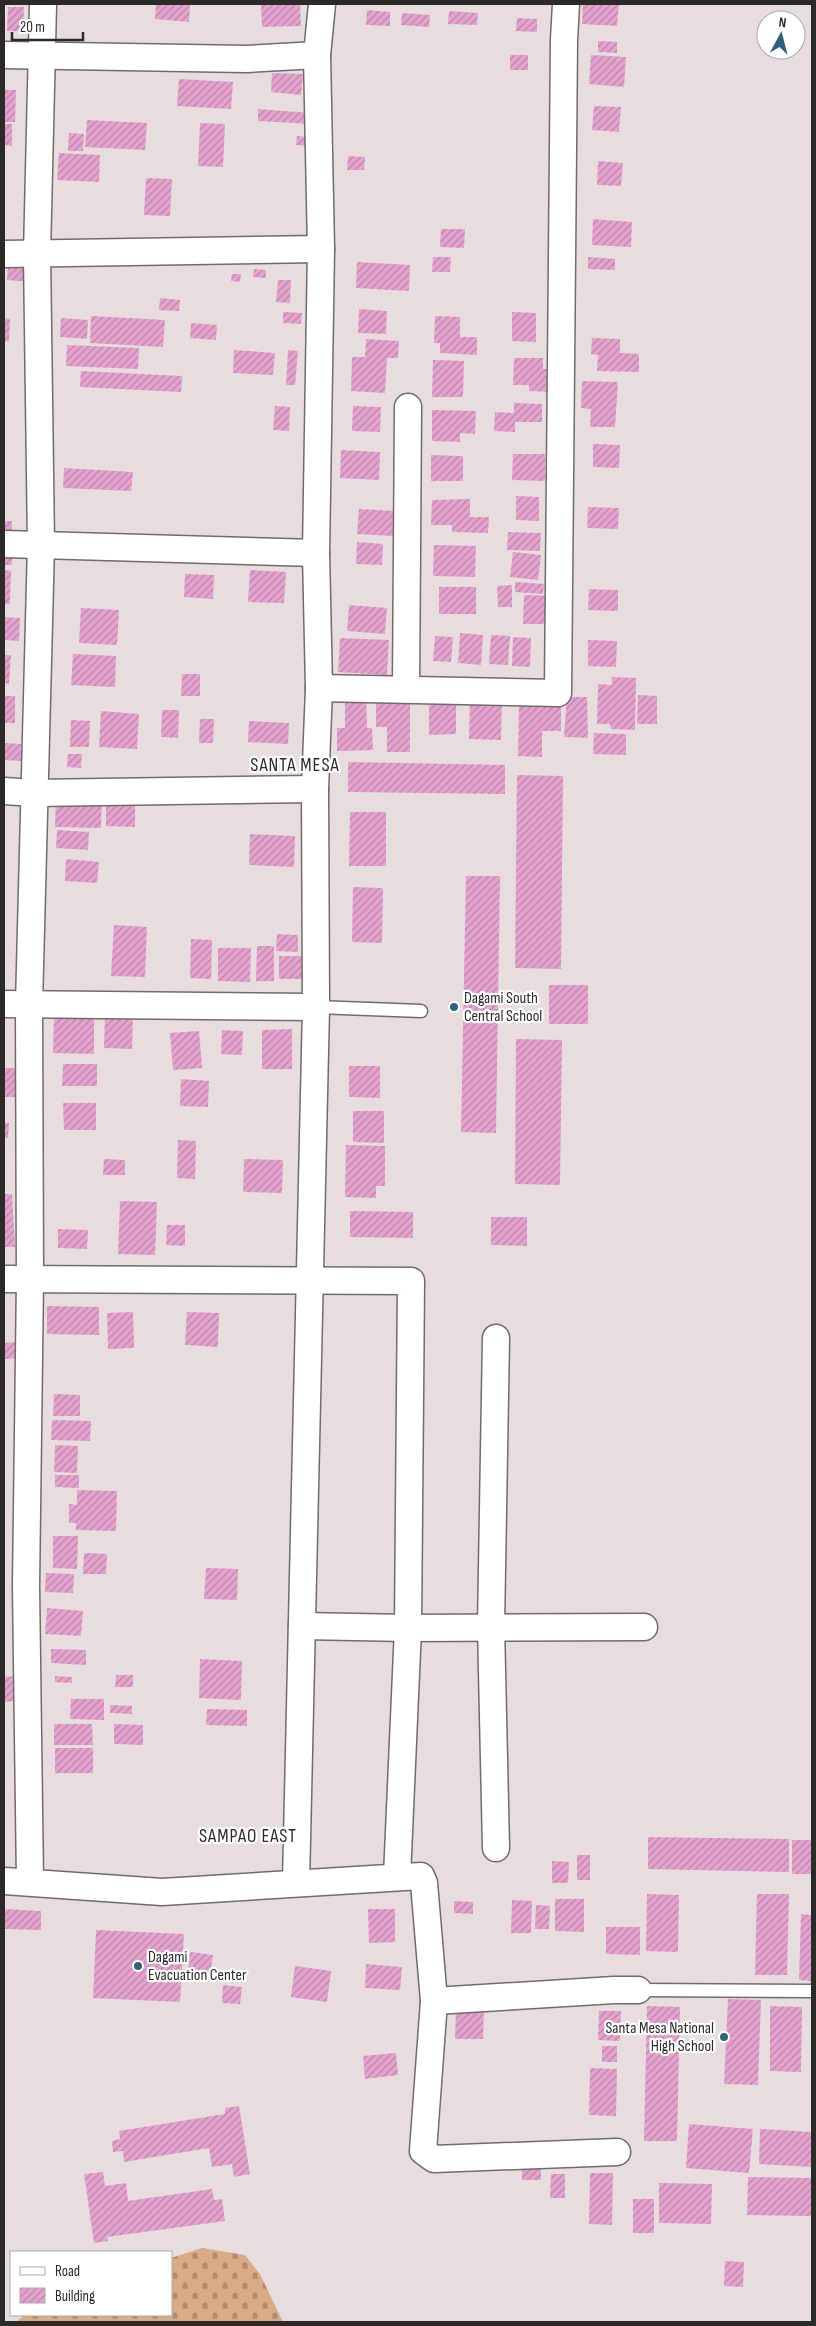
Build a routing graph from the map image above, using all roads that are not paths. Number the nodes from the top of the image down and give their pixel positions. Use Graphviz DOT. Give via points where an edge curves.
graph roads {
  1 [pos="43,4"];
  2 [pos="322,4"];
  3 [pos="566,4"];
  4 [pos="41,54"];
  5 [pos="4,55"];
  6 [pos="317,55"];
  7 [pos="321,249"];
  8 [pos="4,254"];
  9 [pos="37,254"];
  10 [pos="408,407"];
  11 [pos="4,544"];
  12 [pos="41,545"];
  13 [pos="316,553"];
  14 [pos="319,688"];
  15 [pos="406,688"];
  16 [pos="315,789"];
  17 [pos="4,791"];
  18 [pos="35,793"];
  19 [pos="16,1005"];
  20 [pos="316,1007"];
  21 [pos="421,1011"];
  22 [pos="4,1279"];
  23 [pos="30,1279"];
  24 [pos="308,1280"];
  25 [pos="496,1338"];
  26 [pos="15,1588"];
  27 [pos="302,1626"];
  28 [pos="491,1626"];
  29 [pos="644,1627"];
  30 [pos="408,1628"];
  31 [pos="496,1848"];
  32 [pos="397,1877"];
  33 [pos="4,1881"];
  34 [pos="30,1882"];
  35 [pos="296,1883"];
  36 [pos="638,1990"];
  37 [pos="812,1991"];
  38 [pos="434,2001"];
  39 [pos="617,2152"];
  1 -- 4 [label="street"];
  2 -- 6 [label="street"];
  3 -- 15 [label="street" via="558,693"];
  4 -- 5 [label="street"];
  4 -- 6 [label="street" via="247,59"];
  4 -- 9 [label="street"];
  6 -- 7 [label="street"];
  7 -- 9 [label="street"];
  7 -- 13 [label="street"];
  8 -- 9 [label="street"];
  9 -- 12 [label="street"];
  10 -- 15 [label="street"];
  11 -- 12 [label="street"];
  12 -- 13 [label="street"];
  12 -- 18 [label="street"];
  13 -- 14 [label="street"];
  14 -- 15 [label="street"];
  14 -- 16 [label="street"];
  16 -- 18 [label="street"];
  16 -- 20 [label="street"];
  17 -- 18 [label="street"];
  18 -- 19 [label="street"];
  19 -- 20 [label="street"];
  19 -- 23 [label="street"];
  20 -- 21 [label="lane"];
  20 -- 24 [label="street"];
  22 -- 23 [label="street"];
  23 -- 24 [label="street"];
  23 -- 26 [label="street"];
  24 -- 27 [label="street"];
  24 -- 30 [label="street" via="411,1281"];
  25 -- 28 [label="street"];
  26 -- 34 [label="street"];
  27 -- 30 [label="street"];
  27 -- 35 [label="street"];
  28 -- 29 [label="street"];
  28 -- 30 [label="street"];
  28 -- 31 [label="street"];
  30 -- 32 [label="street"];
  32 -- 35 [label="street"];
  32 -- 38 [label="street" via="421,1876 424,1883"];
  33 -- 34 [label="street"];
  34 -- 35 [label="street" via="162,1892"];
  36 -- 37 [label="lane"];
  36 -- 38 [label="street"];
  38 -- 39 [label="street" via="423,2151 434,2160"];
}
